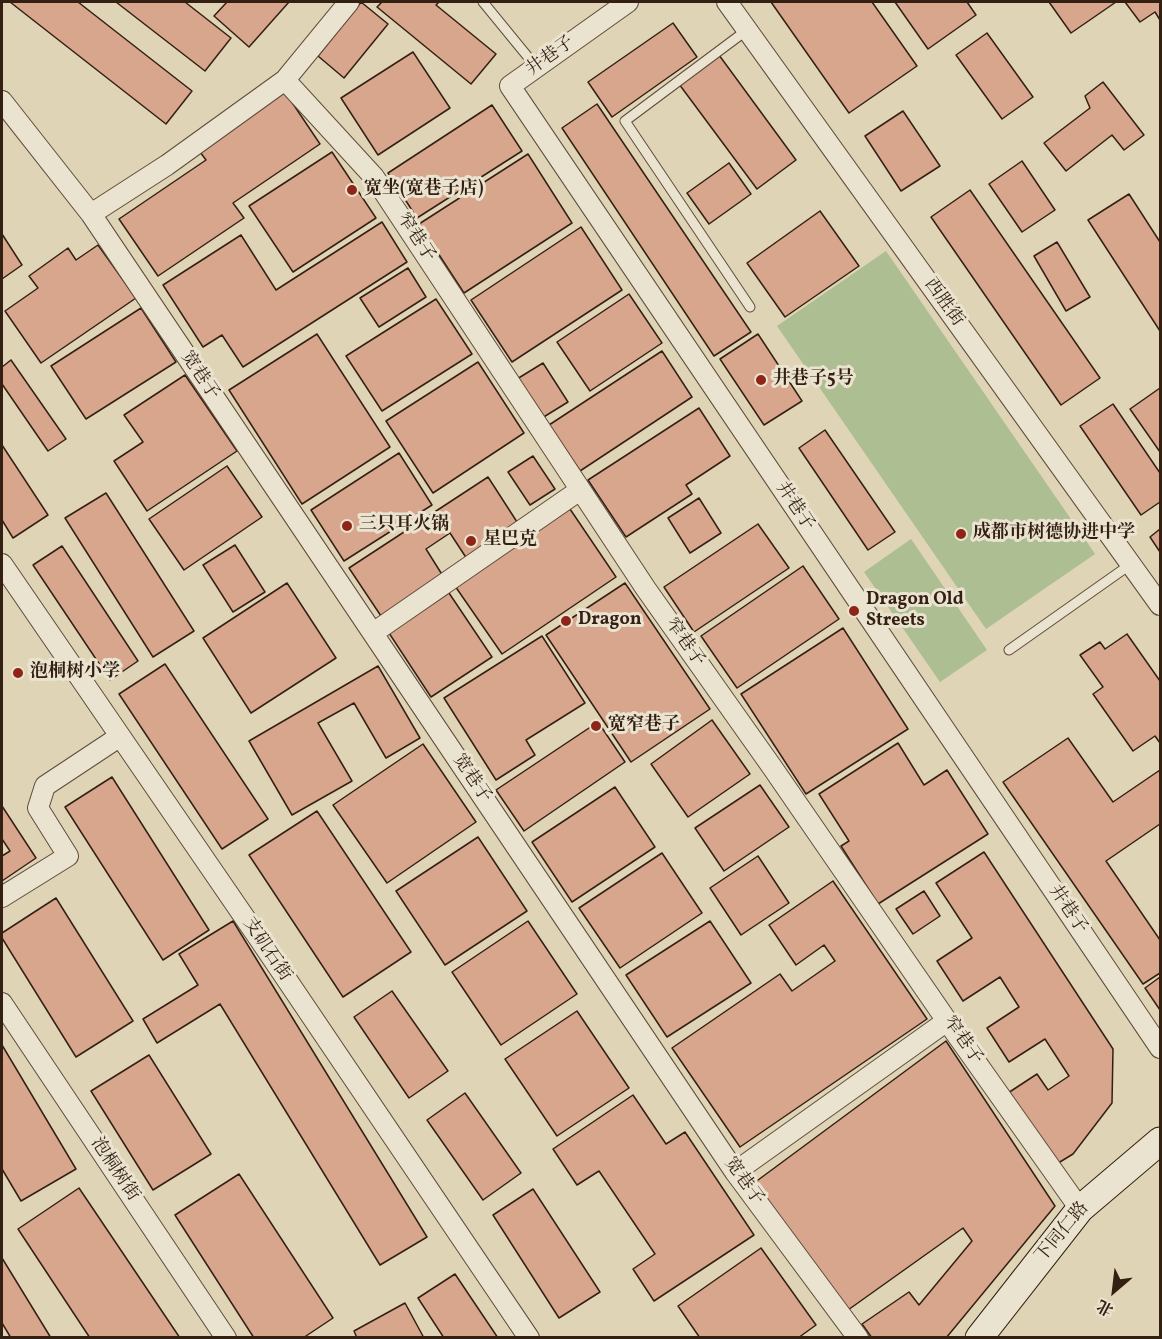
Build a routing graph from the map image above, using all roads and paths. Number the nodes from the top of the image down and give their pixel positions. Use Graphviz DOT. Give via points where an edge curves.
graph roads {
  1 [pos="349,2"];
  2 [pos="483,2"];
  3 [pos="628,2"];
  4 [pos="727,2"];
  5 [pos="747,30"];
  6 [pos="537,68"];
  7 [pos="285,80"];
  8 [pos="2,101"];
  9 [pos="91,214"];
  10 [pos="750,307"];
  11 [pos="580,490"];
  12 [pos="2,564"];
  13 [pos="1131,564"];
  14 [pos="1161,605"];
  15 [pos="373,633"];
  16 [pos="1009,650"];
  17 [pos="120,736"];
  18 [pos="2,897"];
  19 [pos="2,1003"];
  20 [pos="947,1021"];
  21 [pos="1161,1048"];
  22 [pos="1161,1141"];
  23 [pos="735,1172"];
  24 [pos="1080,1209"];
  25 [pos="226,1338"];
  26 [pos="529,1338"];
  27 [pos="858,1338"];
  28 [pos="979,1338"];
  1 -- 7 [label="street"];
  2 -- 6 [label="lane"];
  3 -- 6 [label="street, 井巷子"];
  4 -- 5 [label="street, 西胜街"];
  5 -- 10 [label="lane" via="625,121"];
  5 -- 13 [label="street, 西胜街"];
  6 -- 21 [label="street, 井巷子" via="510,86"];
  7 -- 9 [label="street"];
  7 -- 11 [label="street, 窄巷子" via="374,177"];
  8 -- 9 [label="street, 宽巷子"];
  9 -- 15 [label="street, 宽巷子"];
  11 -- 15 [label="street"];
  11 -- 20 [label="street, 窄巷子"];
  12 -- 17 [label="street, 支矶石街"];
  13 -- 14 [label="street, 西胜街"];
  13 -- 16 [label="lane"];
  15 -- 23 [label="street, 宽巷子"];
  17 -- 18 [label="street" via="45,786 38,808 68,855"];
  17 -- 26 [label="street, 支矶石街"];
  19 -- 25 [label="street, 泡桐树街"];
  20 -- 23 [label="street"];
  20 -- 24 [label="street, 窄巷子"];
  22 -- 24 [label="street, 下同仁路"];
  23 -- 27 [label="street, 宽巷子"];
  24 -- 28 [label="street, 下同仁路"];
}
